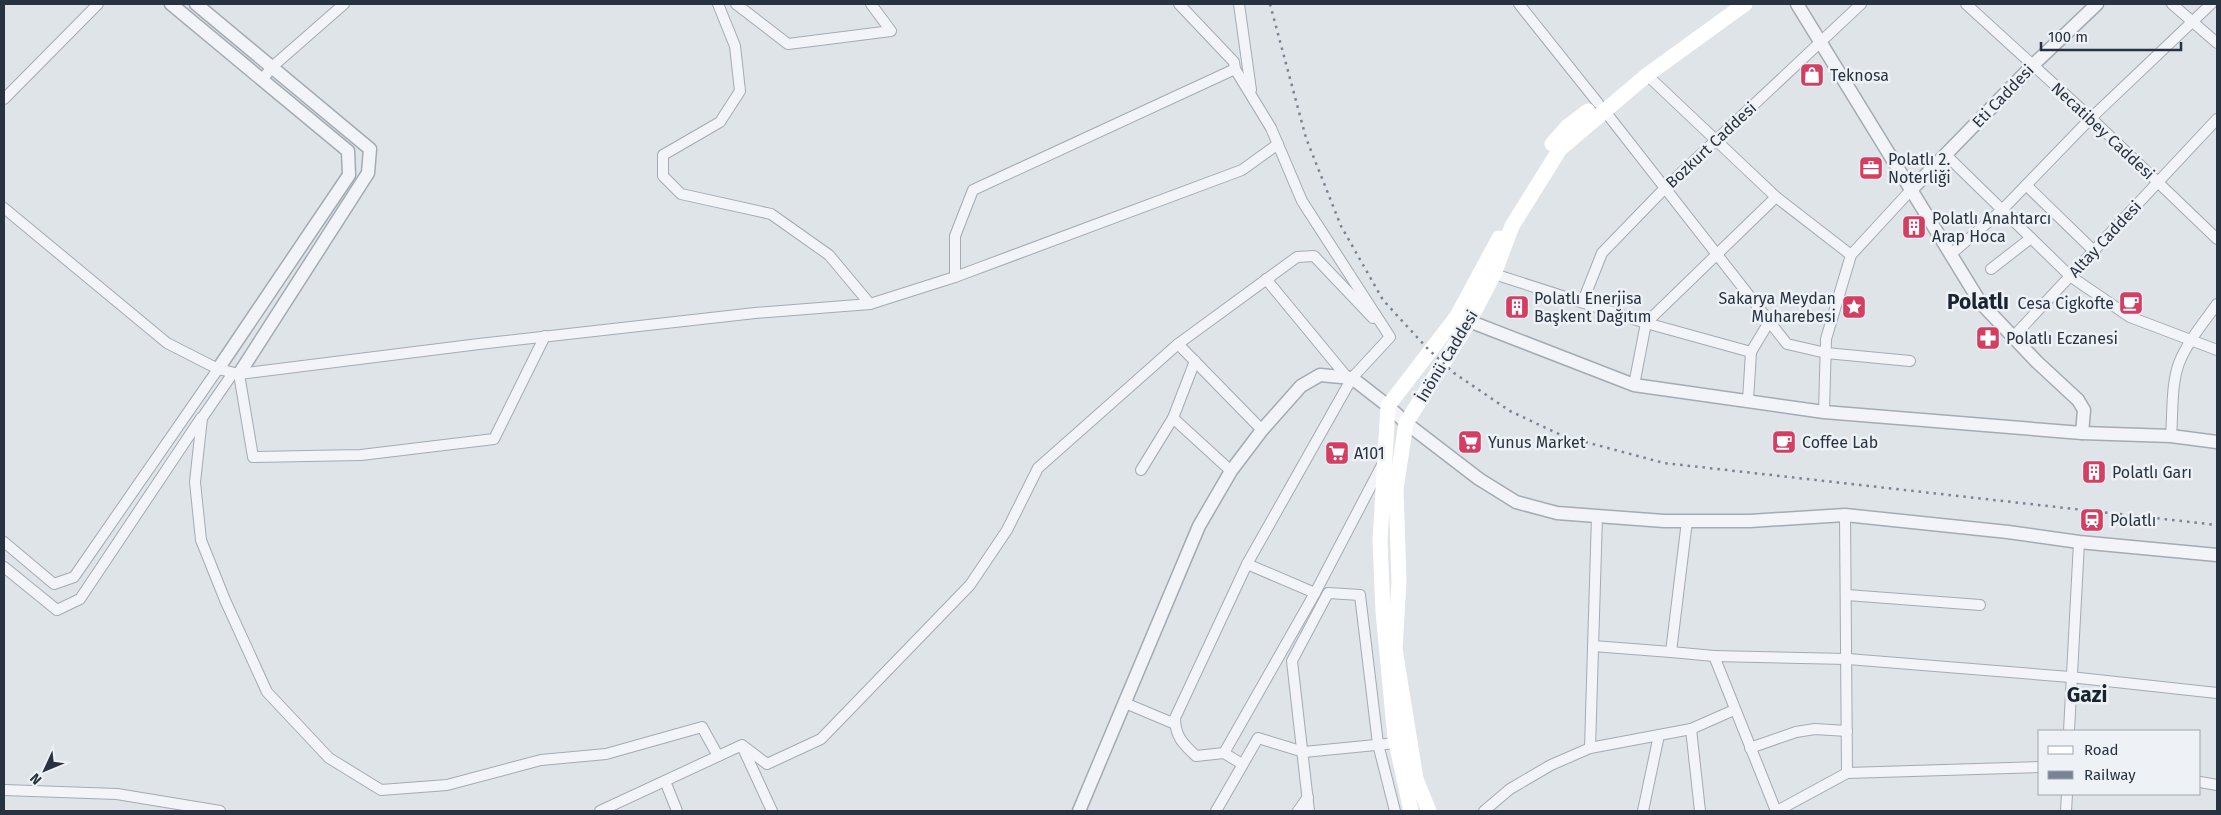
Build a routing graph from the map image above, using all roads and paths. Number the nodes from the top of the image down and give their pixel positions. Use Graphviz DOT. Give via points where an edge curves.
graph roads {
  1 [pos="98,4"];
  2 [pos="171,4"];
  3 [pos="196,4"];
  4 [pos="344,4"];
  5 [pos="718,4"];
  6 [pos="736,4"];
  7 [pos="871,4"];
  8 [pos="1180,4"];
  9 [pos="1239,4"];
  10 [pos="1519,4"];
  11 [pos="1729,4"];
  12 [pos="1745,4"];
  13 [pos="1797,4"];
  14 [pos="1862,4"];
  15 [pos="1966,4"];
  16 [pos="2097,4"];
  17 [pos="2172,4"];
  18 [pos="2210,4"];
  19 [pos="2192,22"];
  20 [pos="1820,43"];
  21 [pos="2217,43"];
  22 [pos="2032,66"];
  23 [pos="272,67"];
  24 [pos="1235,69"];
  25 [pos="1647,75"];
  26 [pos="262,80"];
  27 [pos="1252,94"];
  28 [pos="4,99"];
  29 [pos="1601,107"];
  30 [pos="2092,118"];
  31 [pos="2217,119"];
  32 [pos="1716,140"];
  33 [pos="1278,144"];
  34 [pos="1946,155"];
  35 [pos="2158,183"];
  36 [pos="2026,185"];
  37 [pos="1665,188"];
  38 [pos="1910,191"];
  39 [pos="1776,197"];
  40 [pos="4,208"];
  41 [pos="2002,210"];
  42 [pos="2031,238"];
  43 [pos="2217,239"];
  44 [pos="2095,252"];
  45 [pos="1717,254"];
  46 [pos="1851,255"];
  47 [pos="1950,255"];
  48 [pos="1992,269"];
  49 [pos="1494,274"];
  50 [pos="2070,276"];
  51 [pos="954,277"];
  52 [pos="1266,279"];
  53 [pos="1583,301"];
  54 [pos="870,304"];
  55 [pos="2217,304"];
  56 [pos="1463,319"];
  57 [pos="1769,322"];
  58 [pos="1646,323"];
  59 [pos="545,336"];
  60 [pos="1390,337"];
  61 [pos="2013,337"];
  62 [pos="2190,341"];
  63 [pos="1178,344"];
  64 [pos="2217,350"];
  65 [pos="1751,352"];
  66 [pos="1826,353"];
  67 [pos="1195,361"];
  68 [pos="1910,361"];
  69 [pos="218,369"];
  70 [pos="236,373"];
  71 [pos="1349,377"];
  72 [pos="1634,384"];
  73 [pos="1748,400"];
  74 [pos="1388,406"];
  75 [pos="1824,412"];
  76 [pos="202,418"];
  77 [pos="1173,418"];
  78 [pos="1406,423"];
  79 [pos="1262,430"];
  80 [pos="2082,433"];
  81 [pos="2172,436"];
  82 [pos="2217,442"];
  83 [pos="1384,461"];
  84 [pos="1141,470"];
  85 [pos="1231,470"];
  86 [pos="1597,516"];
  87 [pos="1845,516"];
  88 [pos="1687,521"];
  89 [pos="4,542"];
  90 [pos="2079,542"];
  91 [pos="2217,555"];
  92 [pos="1247,564"];
  93 [pos="4,567"];
  94 [pos="1315,593"];
  95 [pos="1847,595"];
  96 [pos="1980,605"];
  97 [pos="1593,646"];
  98 [pos="1671,652"];
  99 [pos="1714,656"];
  100 [pos="1848,659"];
  101 [pos="2070,677"];
  102 [pos="2217,693"];
  103 [pos="1125,703"];
  104 [pos="1734,710"];
  105 [pos="1175,724"];
  106 [pos="1691,729"];
  107 [pos="2068,730"];
  108 [pos="1847,731"];
  109 [pos="1659,735"];
  110 [pos="1396,743"];
  111 [pos="1378,744"];
  112 [pos="742,745"];
  113 [pos="1590,748"];
  114 [pos="1750,748"];
  115 [pos="1304,752"];
  116 [pos="1224,753"];
  117 [pos="718,756"];
  118 [pos="1242,764"];
  119 [pos="2038,767"];
  120 [pos="1847,773"];
  121 [pos="665,780"];
  122 [pos="2201,782"];
  123 [pos="2217,785"];
  124 [pos="4,790"];
  125 [pos="2067,795"];
  126 [pos="1308,797"];
  127 [pos="220,811"];
  128 [pos="600,811"];
  129 [pos="677,811"];
  130 [pos="772,811"];
  131 [pos="1079,811"];
  132 [pos="1216,811"];
  133 [pos="1298,811"];
  134 [pos="1309,811"];
  135 [pos="1395,811"];
  136 [pos="1411,811"];
  137 [pos="1428,811"];
  138 [pos="1484,811"];
  139 [pos="1643,811"];
  140 [pos="1700,811"];
  141 [pos="1776,811"];
  142 [pos="2066,811"];
  1 -- 28 [label="street"];
  2 -- 26 [label="street"];
  3 -- 23 [label="street"];
  4 -- 23 [label="street"];
  5 -- 54 [label="street" via="735,46 740,91 720,122 663,155 663,176 681,194 771,214 829,255"];
  6 -- 7 [label="street" via="788,44 891,31"];
  8 -- 24 [label="street" via="1234,62"];
  9 -- 27 [label="street"];
  10 -- 29 [label="street"];
  11 -- 29 [label="main road, İnönü Caddesi"];
  12 -- 25 [label="main road, İnönü Caddesi"];
  13 -- 20 [label="street"];
  14 -- 20 [label="street, Bozkurt Caddesi"];
  15 -- 22 [label="street, Necatibey Caddesi"];
  16 -- 22 [label="street, Eti Caddesi"];
  17 -- 19 [label="street"];
  18 -- 19 [label="street"];
  19 -- 21 [label="street"];
  19 -- 30 [label="street"];
  20 -- 32 [label="street, Bozkurt Caddesi"];
  20 -- 38 [label="street"];
  22 -- 30 [label="street, Necatibey Caddesi"];
  22 -- 34 [label="street, Eti Caddesi"];
  23 -- 26 [label="street"];
  23 -- 70 [label="street" via="370,149 368,173"];
  24 -- 27 [label="street"];
  24 -- 51 [label="street" via="974,190 955,236"];
  25 -- 29 [label="main road, İnönü Caddesi"];
  25 -- 32 [label="street"];
  26 -- 69 [label="street" via="348,151 349,175"];
  27 -- 33 [label="street"];
  29 -- 37 [label="street"];
  29 -- 49 [label="main road, İnönü Caddesi" via="1560,149 1512,226"];
  29 -- 56 [label="main road, İnönü Caddesi" via="1568,127 1555,141"];
  30 -- 35 [label="street, Necatibey Caddesi"];
  30 -- 36 [label="street"];
  31 -- 35 [label="street, Altay Caddesi"];
  32 -- 37 [label="street, Bozkurt Caddesi"];
  32 -- 39 [label="street"];
  33 -- 51 [label="street" via="1242,170"];
  33 -- 60 [label="street" via="1302,201"];
  34 -- 38 [label="street, Eti Caddesi"];
  34 -- 41 [label="street"];
  35 -- 43 [label="street, Necatibey Caddesi"];
  35 -- 44 [label="street, Altay Caddesi"];
  36 -- 41 [label="street"];
  36 -- 44 [label="street"];
  37 -- 45 [label="street"];
  37 -- 53 [label="street, Bozkurt Caddesi" via="1602,252"];
  38 -- 46 [label="street"];
  38 -- 47 [label="street"];
  39 -- 45 [label="street"];
  39 -- 46 [label="street"];
  40 -- 69 [label="street" via="167,343"];
  41 -- 42 [label="street"];
  41 -- 47 [label="street"];
  42 -- 48 [label="street"];
  42 -- 50 [label="street"];
  44 -- 50 [label="street, Altay Caddesi"];
  45 -- 57 [label="street"];
  45 -- 58 [label="street"];
  46 -- 66 [label="street" via="1826,338"];
  47 -- 61 [label="street" via="1980,302"];
  49 -- 53 [label="street"];
  49 -- 56 [label="main road, İnönü Caddesi"];
  50 -- 61 [label="street, Altay Caddesi"];
  50 -- 62 [label="street" via="2130,317"];
  51 -- 54 [label="street"];
  52 -- 60 [label="street" via="1297,257 1314,256"];
  52 -- 63 [label="street"];
  52 -- 71 [label="street"];
  53 -- 58 [label="street"];
  54 -- 59 [label="street"];
  55 -- 62 [label="street"];
  56 -- 72 [label="street"];
  56 -- 74 [label="main road, İnönü Caddesi"];
  56 -- 78 [label="main road, İnönü Caddesi"];
  57 -- 65 [label="street"];
  57 -- 66 [label="street" via="1787,344"];
  58 -- 65 [label="street"];
  58 -- 72 [label="street"];
  59 -- 70 [label="street"];
  59 -- 70 [label="street" via="494,439 361,455 253,456"];
  60 -- 71 [label="street"];
  61 -- 80 [label="street" via="2078,400 2084,410"];
  62 -- 64 [label="street"];
  62 -- 81 [label="street" via="2179,364 2174,390"];
  63 -- 67 [label="street"];
  63 -- 112 [label="street" via="1038,468 1006,530 970,585 821,739 767,764"];
  65 -- 73 [label="street"];
  66 -- 68 [label="street"];
  66 -- 75 [label="street"];
  67 -- 77 [label="street"];
  67 -- 79 [label="street"];
  69 -- 70 [label="street"];
  69 -- 89 [label="street" via="74,577 54,584"];
  70 -- 76 [label="street"];
  71 -- 74 [label="street"];
  71 -- 79 [label="street" via="1320,375 1301,386"];
  71 -- 92 [label="street"];
  72 -- 73 [label="street"];
  73 -- 75 [label="street"];
  74 -- 78 [label="street"];
  74 -- 83 [label="main road"];
  75 -- 80 [label="street"];
  76 -- 93 [label="street" via="80,599 57,610"];
  76 -- 117 [label="street" via="195,482 202,540 267,692 328,758 382,790 447,786 541,760 606,754 702,727"];
  77 -- 84 [label="street"];
  77 -- 85 [label="street"];
  78 -- 86 [label="street" via="1516,502 1557,513"];
  78 -- 137 [label="main road, İnönü Caddesi" via="1396,489 1399,582 1395,650 1416,779"];
  79 -- 85 [label="street"];
  80 -- 81 [label="street"];
  81 -- 82 [label="street"];
  83 -- 94 [label="street"];
  83 -- 110 [label="main road" via="1381,567 1386,659"];
  85 -- 103 [label="street" via="1199,526"];
  86 -- 88 [label="street"];
  86 -- 97 [label="street"];
  87 -- 88 [label="street"];
  87 -- 90 [label="street"];
  87 -- 95 [label="street"];
  88 -- 98 [label="street"];
  90 -- 91 [label="street"];
  90 -- 101 [label="street"];
  92 -- 94 [label="street"];
  92 -- 105 [label="street"];
  94 -- 116 [label="street"];
  95 -- 96 [label="street"];
  95 -- 100 [label="street"];
  97 -- 98 [label="street"];
  97 -- 113 [label="street"];
  98 -- 99 [label="street"];
  99 -- 100 [label="street"];
  99 -- 104 [label="street"];
  100 -- 101 [label="street"];
  100 -- 108 [label="street"];
  101 -- 102 [label="street"];
  101 -- 107 [label="street"];
  103 -- 105 [label="street"];
  103 -- 131 [label="street"];
  104 -- 106 [label="street"];
  104 -- 114 [label="street"];
  105 -- 116 [label="street" via="1181,742 1196,756"];
  106 -- 109 [label="street"];
  106 -- 140 [label="street"];
  108 -- 114 [label="street" via="1815,729 1796,732"];
  108 -- 120 [label="street"];
  109 -- 113 [label="street"];
  109 -- 139 [label="street"];
  110 -- 111 [label="street"];
  110 -- 136 [label="main road"];
  111 -- 115 [label="street"];
  111 -- 115 [label="street" via="1360,595 1328,593 1292,660"];
  111 -- 135 [label="street"];
  112 -- 117 [label="street"];
  112 -- 130 [label="street"];
  113 -- 138 [label="street" via="1551,765 1510,789"];
  114 -- 141 [label="street"];
  115 -- 118 [label="street" via="1258,738"];
  115 -- 126 [label="street"];
  116 -- 118 [label="street"];
  117 -- 121 [label="street"];
  118 -- 132 [label="street"];
  119 -- 120 [label="street"];
  120 -- 141 [label="street"];
  121 -- 128 [label="street"];
  121 -- 129 [label="street"];
  122 -- 123 [label="street"];
  124 -- 127 [label="street" via="117,794"];
  125 -- 142 [label="street"];
  126 -- 133 [label="street"];
  126 -- 134 [label="street"];
}
